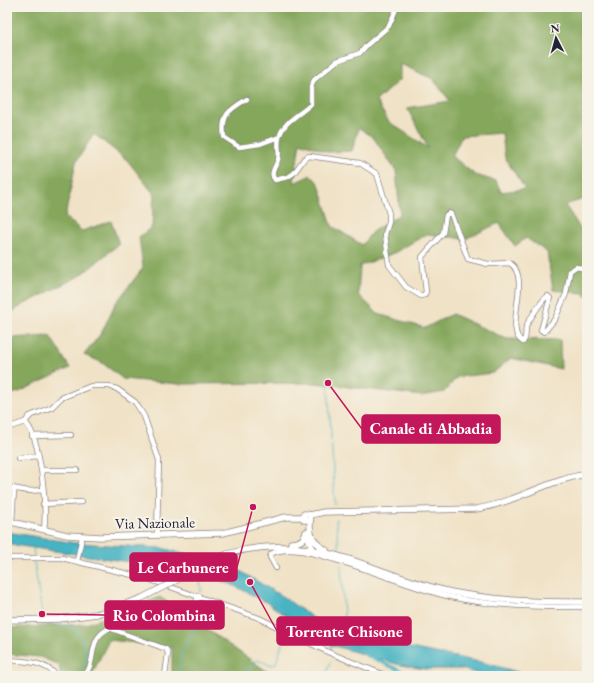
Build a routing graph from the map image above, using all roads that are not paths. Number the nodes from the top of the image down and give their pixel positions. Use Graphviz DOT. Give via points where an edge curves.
graph roads {
  1 [pos="397,7"];
  2 [pos="247,99"];
  3 [pos="279,137"];
  4 [pos="587,269"];
  5 [pos="25,422"];
  6 [pos="7,428"];
  7 [pos="71,435"];
  8 [pos="32,436"];
  9 [pos="38,456"];
  10 [pos="18,458"];
  11 [pos="41,470"];
  12 [pos="77,470"];
  13 [pos="587,474"];
  14 [pos="7,487"];
  15 [pos="15,489"];
  16 [pos="43,490"];
  17 [pos="82,502"];
  18 [pos="43,504"];
  19 [pos="307,518"];
  20 [pos="10,521"];
  21 [pos="44,530"];
  22 [pos="306,532"];
  23 [pos="157,536"];
  24 [pos="82,537"];
  25 [pos="312,548"];
  26 [pos="238,551"];
  27 [pos="337,555"];
  28 [pos="7,558"];
  29 [pos="77,561"];
  30 [pos="276,568"];
  31 [pos="199,596"];
  32 [pos="587,602"];
  33 [pos="587,607"];
  34 [pos="7,620"];
  35 [pos="109,628"];
  36 [pos="7,660"];
  37 [pos="57,676"];
  38 [pos="84,676"];
  39 [pos="165,676"];
  40 [pos="387,676"];
  1 -- 3 [label="street" via="389,26 360,53 337,61 314,80 311,87 311,104 291,119"];
  2 -- 3 [label="street" via="228,110 223,126 224,137 239,147 260,144"];
  3 -- 4 [label="street" via="279,158 273,173 275,180 288,177 308,156 360,163 377,174 389,214 385,234 389,265 406,287 418,295 424,295 426,292 422,257 443,233 447,213 451,214 468,259 488,264 512,264 520,281 516,315 521,341 525,340 527,324 543,298 550,298 541,330 544,332 554,319 566,294 570,271 576,267"];
  5 -- 6 [label="street"];
  5 -- 8 [label="street"];
  5 -- 23 [label="street" via="30,416 52,407 61,398 91,386 109,386 135,402 140,408 159,460"];
  7 -- 8 [label="street"];
  8 -- 9 [label="street"];
  9 -- 10 [label="street"];
  9 -- 11 [label="street"];
  11 -- 12 [label="street"];
  11 -- 16 [label="street"];
  13 -- 19 [label="main road, Via Nazionale" via="476,509 324,512"];
  14 -- 15 [label="street"];
  15 -- 16 [label="street"];
  15 -- 20 [label="street"];
  16 -- 18 [label="street"];
  17 -- 18 [label="street"];
  18 -- 21 [label="street"];
  19 -- 22 [label="main road"];
  19 -- 23 [label="main road, Via Nazionale" via="286,518 222,533"];
  19 -- 27 [label="main road" via="313,540"];
  20 -- 21 [label="main road, Via Nazionale"];
  21 -- 24 [label="main road, Via Nazionale"];
  22 -- 25 [label="main road"];
  22 -- 26 [label="main road" via="304,538 298,542 259,544"];
  23 -- 24 [label="main road, Via Nazionale"];
  24 -- 29 [label="street"];
  25 -- 26 [label="main road" via="270,546"];
  25 -- 27 [label="main road"];
  26 -- 34 [label="main road, bridge" via="227,554 142,598 97,614 59,619"];
  27 -- 32 [label="main road" via="425,585 470,595 513,600"];
  28 -- 29 [label="street" via="55,558"];
  29 -- 31 [label="street" via="138,576"];
  30 -- 33 [label="street" via="271,554 281,550 296,551 348,563 410,585 483,603"];
  31 -- 35 [label="street" via="193,608 192,625 148,608 134,612"];
  31 -- 40 [label="street" via="259,618 330,653"];
  35 -- 38 [label="street" via="97,637 91,665"];
  35 -- 39 [label="street" via="166,649 168,653"];
  36 -- 37 [label="street" via="38,663 49,668"];
}
